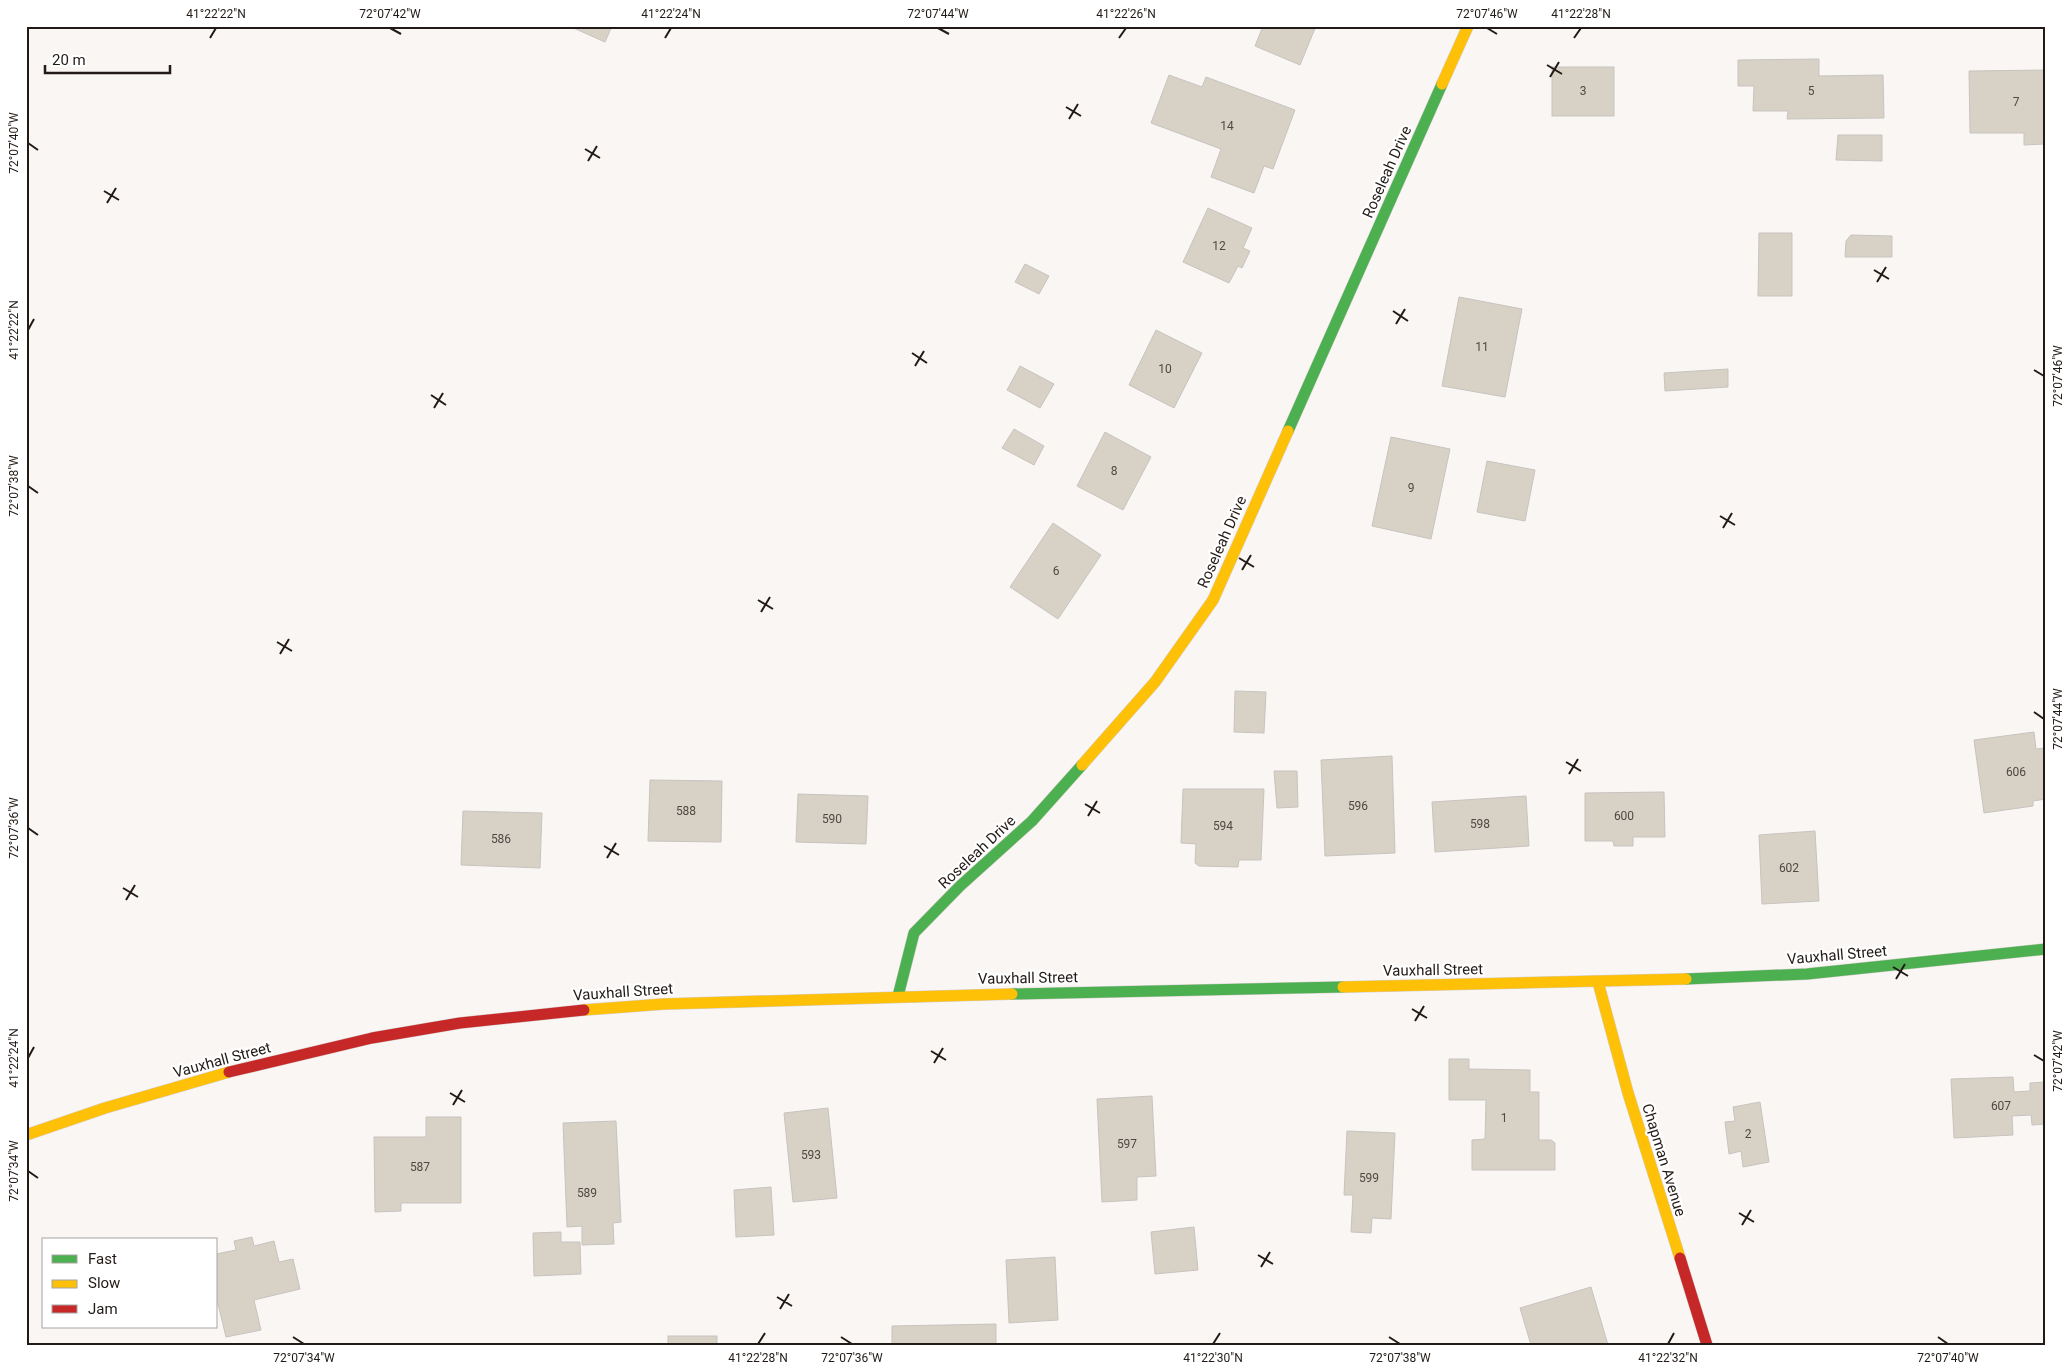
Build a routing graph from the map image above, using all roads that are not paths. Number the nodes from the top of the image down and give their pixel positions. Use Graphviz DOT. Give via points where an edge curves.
graph roads {
  1 [pos="1468,26"];
  2 [pos="2046,949"];
  3 [pos="1598,982"];
  4 [pos="898,996"];
  5 [pos="26,1135"];
  6 [pos="1707,1345"];
  1 -- 4 [label="street, Roseleah Drive" via="1213,600 1155,682 1032,821 914,933"];
  2 -- 3 [label="street, Vauxhall Street" via="1807,974"];
  3 -- 4 [label="street, Vauxhall Street"];
  3 -- 6 [label="street, Chapman Avenue" via="1628,1093"];
  4 -- 5 [label="street, Vauxhall Street" via="664,1004 460,1023 372,1038 233,1070"];
}
